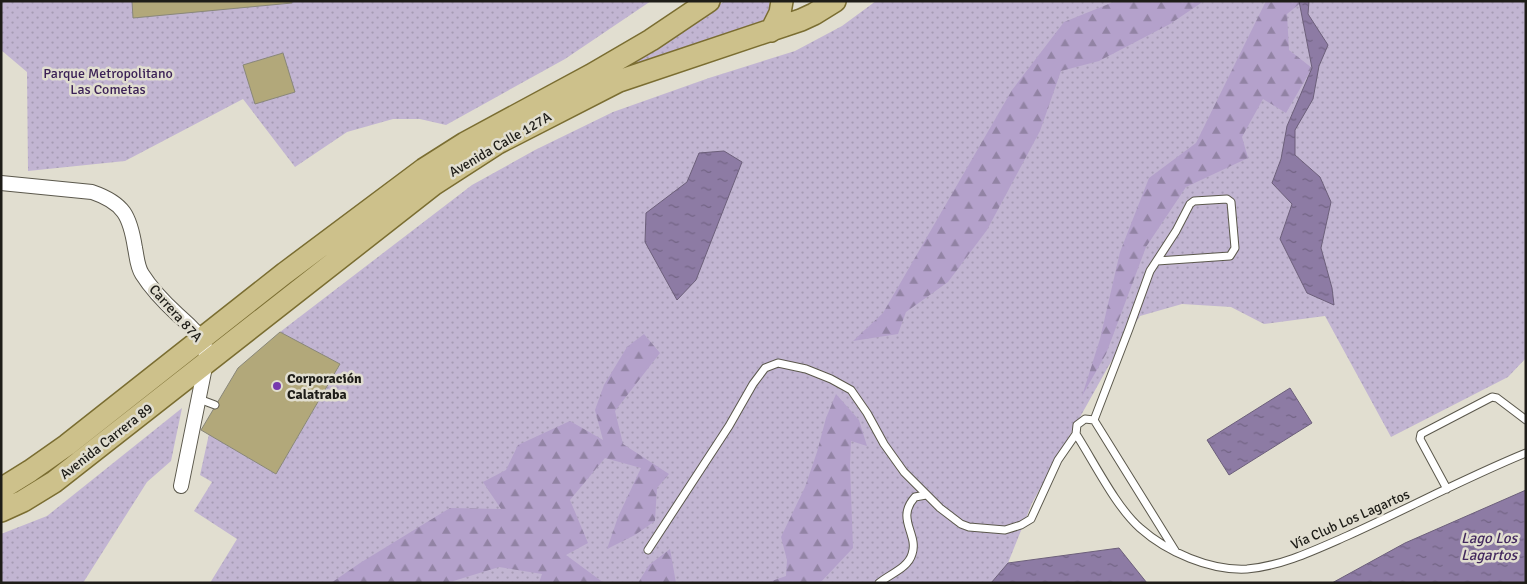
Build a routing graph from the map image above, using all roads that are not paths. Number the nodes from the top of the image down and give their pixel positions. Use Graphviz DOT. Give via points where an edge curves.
graph roads {
  1 [pos="710,1"];
  2 [pos="782,1"];
  3 [pos="835,1"];
  4 [pos="771,31"];
  5 [pos="1,183"];
  6 [pos="1157,261"];
  7 [pos="201,338"];
  8 [pos="206,362"];
  9 [pos="199,399"];
  10 [pos="215,405"];
  11 [pos="1094,420"];
  12 [pos="1526,420"];
  13 [pos="1076,434"];
  14 [pos="1526,453"];
  15 [pos="181,486"];
  16 [pos="1,489"];
  17 [pos="1447,489"];
  18 [pos="926,495"];
  19 [pos="1,510"];
  20 [pos="648,550"];
  21 [pos="1176,552"];
  22 [pos="879,583"];
  1 -- 7 [label="main road, Avenida Calle 127A" via="642,45 445,155"];
  2 -- 4 [label="main road"];
  3 -- 4 [label="main road, Avenida Calle 127A" via="814,14"];
  4 -- 8 [label="main road, Avenida Calle 127A" via="619,81 498,143 433,185"];
  5 -- 7 [label="street, Carrera 87A" via="92,192 118,204 132,227 141,273 164,302"];
  6 -- 6 [label="lane" via="1230,256 1235,248 1231,202 1227,199 1190,204"];
  6 -- 11 [label="lane" via="1150,271"];
  7 -- 8 [label="street, Carrera 87A"];
  7 -- 16 [label="main road, Avenida Carrera 89" via="67,445"];
  8 -- 9 [label="street, Carrera 87A"];
  8 -- 19 [label="main road, Avenida Carrera 89" via="54,482"];
  9 -- 10 [label="lane"];
  9 -- 15 [label="street, Carrera 87A"];
  11 -- 13 [label="lane" via="1089,418 1080,422"];
  11 -- 21 [label="lane"];
  12 -- 17 [label="lane" via="1497,398 1492,398 1422,434 1420,439"];
  13 -- 18 [label="lane" via="1058,460 1031,519 1021,525 1005,530 969,527"];
  13 -- 21 [label="lane, Vía Club Los Lagartos" via="1126,514 1159,544"];
  14 -- 17 [label="lane, Vía Club Los Lagartos"];
  17 -- 21 [label="lane, Vía Club Los Lagartos" via="1303,556 1264,566 1246,569 1220,567"];
  18 -- 20 [label="lane" via="904,472 851,390 806,369 778,363 765,368 753,384"];
  18 -- 22 [label="lane" via="916,497 907,510 912,555 904,566"];
}
